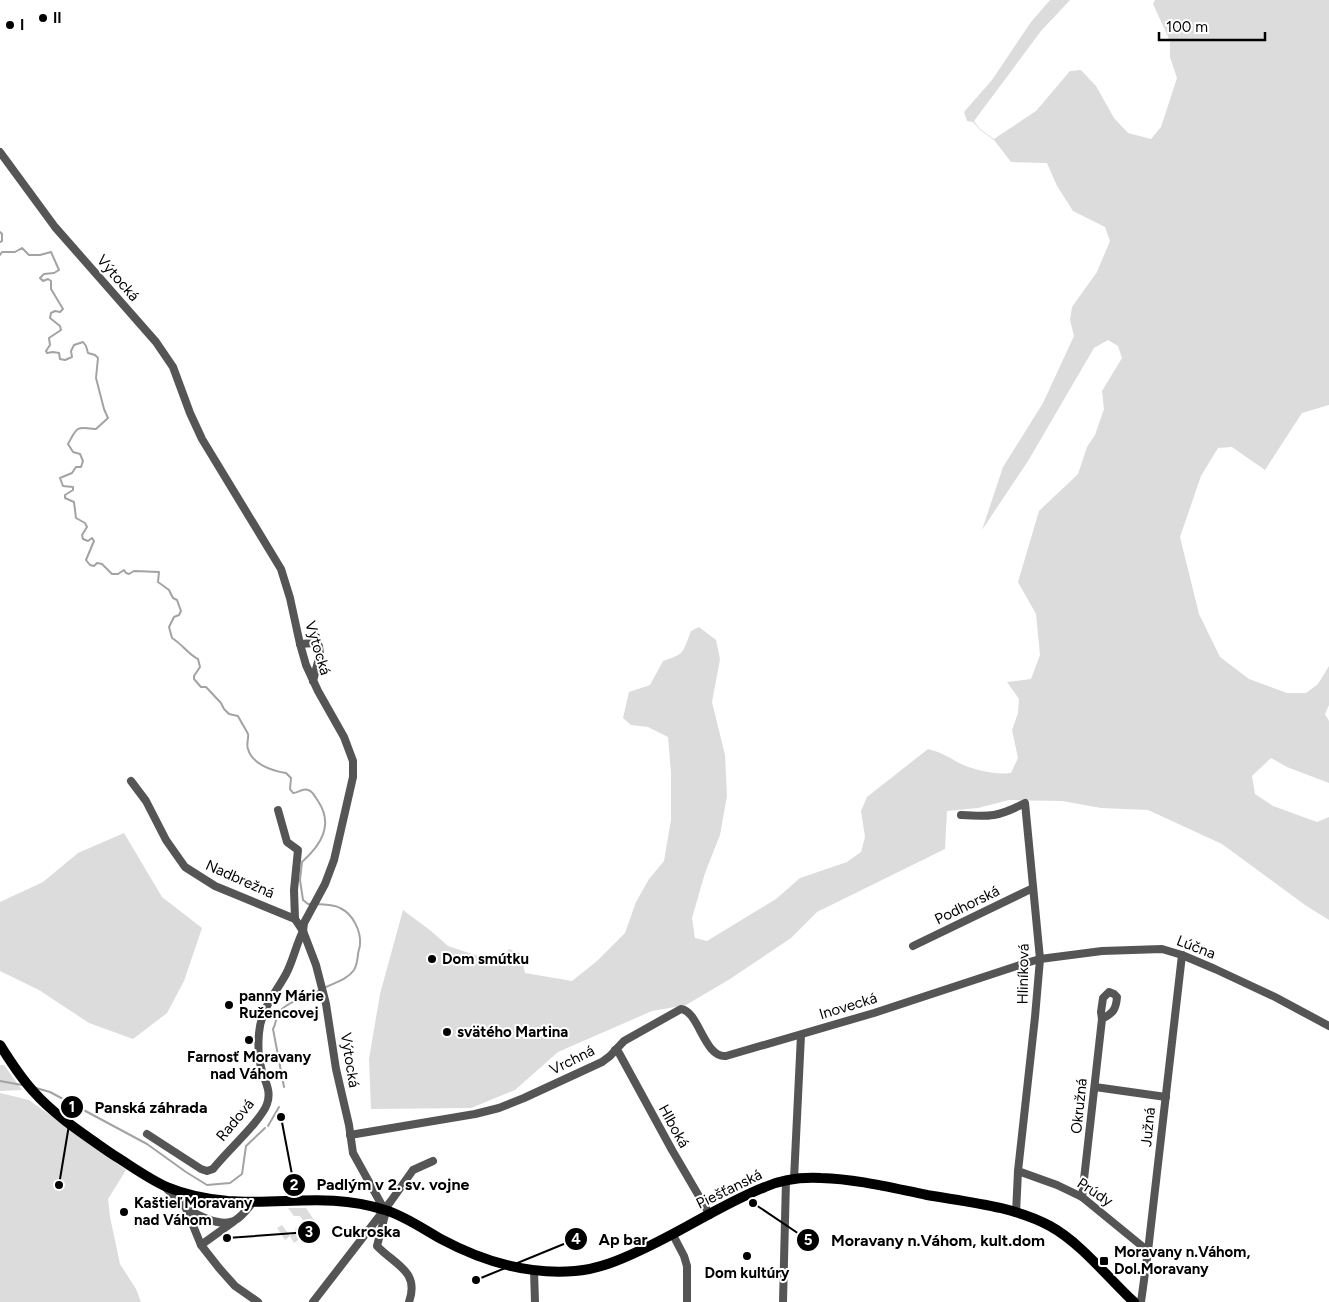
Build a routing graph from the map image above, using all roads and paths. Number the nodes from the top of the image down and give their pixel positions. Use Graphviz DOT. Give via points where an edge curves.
graph roads {
  1 [pos="0,152"];
  2 [pos="300,644"];
  3 [pos="313,681"];
  4 [pos="131,781"];
  5 [pos="278,810"];
  6 [pos="961,815"];
  7 [pos="1032,888"];
  8 [pos="295,919"];
  9 [pos="303,931"];
  10 [pos="913,946"];
  11 [pos="1182,955"];
  12 [pos="1040,959"];
  13 [pos="1102,1018"];
  14 [pos="1329,1026"];
  15 [pos="801,1034"];
  16 [pos="0,1045"];
  17 [pos="615,1050"];
  18 [pos="1095,1087"];
  19 [pos="1166,1096"];
  20 [pos="147,1134"];
  21 [pos="350,1135"];
  22 [pos="433,1161"];
  23 [pos="1018,1171"];
  24 [pos="790,1180"];
  25 [pos="164,1186"];
  26 [pos="1082,1197"];
  27 [pos="254,1201"];
  28 [pos="185,1206"];
  29 [pos="384,1209"];
  30 [pos="1016,1213"];
  31 [pos="710,1215"];
  32 [pos="233,1222"];
  33 [pos="673,1235"];
  34 [pos="201,1245"];
  35 [pos="1148,1250"];
  36 [pos="534,1270"];
  37 [pos="258,1302"];
  38 [pos="313,1302"];
  39 [pos="408,1302"];
  40 [pos="536,1302"];
  41 [pos="687,1302"];
  42 [pos="783,1302"];
  43 [pos="1134,1302"];
  44 [pos="1141,1302"];
  1 -- 2 [label="street, Výtocká" via="55,226 170,361 202,439 281,569"];
  2 -- 3 [label="street, Výtocká"];
  2 -- 3 [label="street" via="314,643 318,646 320,654"];
  3 -- 9 [label="street, Výtocká" via="344,737 354,769 338,846"];
  4 -- 8 [label="street, Nadbrežná" via="185,866 214,886"];
  5 -- 8 [label="street" via="287,842 298,850"];
  6 -- 7 [label="street, Hliníková" via="989,817 1024,803"];
  7 -- 10 [label="street, Podhorská"];
  7 -- 12 [label="street, Hliníková"];
  8 -- 9 [label="street"];
  9 -- 20 [label="street, Radová" via="286,973 261,1019 259,1055 269,1091 266,1105 257,1119 213,1169 207,1171"];
  9 -- 21 [label="street, Výtocká" via="324,995"];
  11 -- 12 [label="street, Lúčna" via="1152,949"];
  11 -- 14 [label="street, Lúčna" via="1275,997"];
  11 -- 19 [label="street, Južná"];
  12 -- 15 [label="street, Inovecká"];
  12 -- 23 [label="street, Hliníková"];
  13 -- 18 [label="street, Okružná"];
  15 -- 17 [label="street, Vrchná" via="722,1056 710,1045 688,1012 680,1009 630,1037"];
  15 -- 24 [label="street"];
  16 -- 25 [label="main road, Piešťanská" via="32,1091 51,1109"];
  17 -- 21 [label="street, Vrchná" via="602,1062 499,1108"];
  17 -- 31 [label="street, Hlboká"];
  18 -- 19 [label="street"];
  18 -- 26 [label="street, Okružná"];
  19 -- 35 [label="street, Južná"];
  21 -- 29 [label="street, Výtocká" via="356,1162"];
  22 -- 29 [label="street" via="413,1170"];
  23 -- 26 [label="street, Prúdy"];
  23 -- 30 [label="street, Hliníková"];
  24 -- 30 [label="main road, Piešťanská" via="846,1179"];
  24 -- 31 [label="main road, Piešťanská" via="764,1187"];
  24 -- 42 [label="street"];
  25 -- 27 [label="main road, Piešťanská" via="200,1197"];
  25 -- 28 [label="street"];
  26 -- 35 [label="street, Prúdy"];
  27 -- 29 [label="main road, Piešťanská" via="318,1199"];
  27 -- 32 [label="street"];
  28 -- 32 [label="street" via="201,1217"];
  28 -- 34 [label="street"];
  29 -- 36 [label="main road, Piešťanská" via="482,1258"];
  29 -- 38 [label="street"];
  29 -- 39 [label="street" via="378,1246 411,1279"];
  30 -- 43 [label="main road, Piešťanská" via="1058,1231"];
  31 -- 33 [label="main road, Piešťanská"];
  32 -- 34 [label="street"];
  33 -- 36 [label="main road, Piešťanská" via="602,1266 571,1272"];
  33 -- 41 [label="street" via="687,1266"];
  34 -- 37 [label="street" via="235,1286"];
  35 -- 44 [label="street, Južná"];
  36 -- 40 [label="street"];
}
